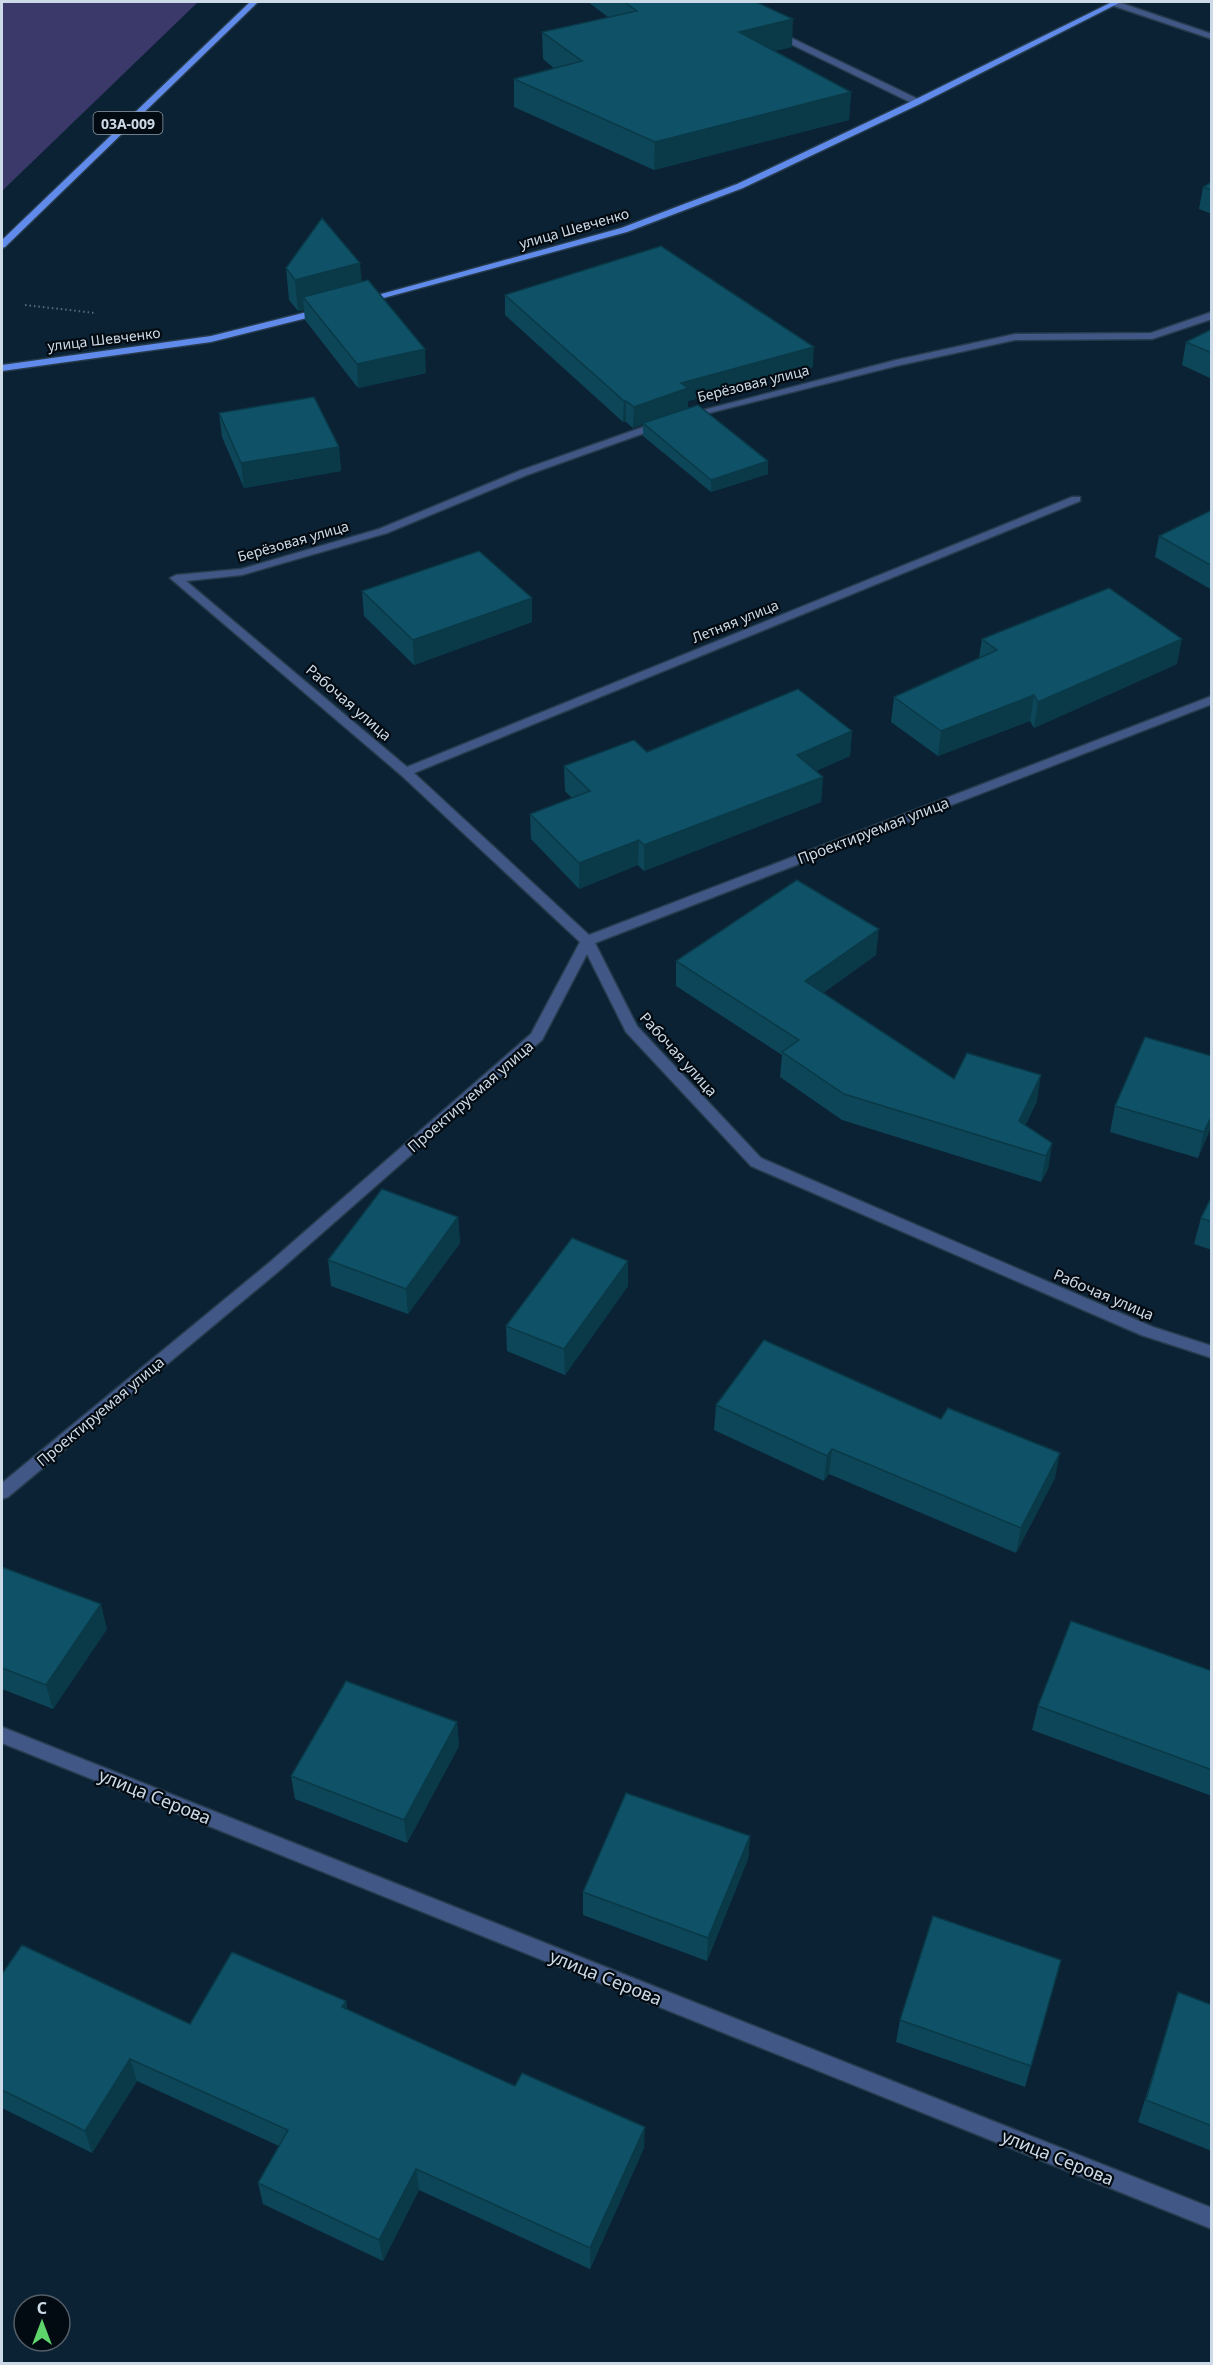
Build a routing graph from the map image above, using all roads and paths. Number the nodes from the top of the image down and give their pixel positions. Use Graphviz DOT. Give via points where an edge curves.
graph roads {
  1 [pos="254,2"];
  2 [pos="1115,2"];
  3 [pos="763,27"];
  4 [pos="1212,37"];
  5 [pos="917,102"];
  6 [pos="2,245"];
  7 [pos="355,303"];
  8 [pos="332,308"];
  9 [pos="1212,315"];
  10 [pos="2,368"];
  11 [pos="1076,499"];
  12 [pos="176,578"];
  13 [pos="1212,700"];
  14 [pos="405,772"];
  15 [pos="587,941"];
  16 [pos="1212,1352"];
  17 [pos="2,1492"];
  18 [pos="2,1735"];
  19 [pos="1212,2219"];
  1 -- 6 [label="main road, 03А-009"];
  2 -- 4 [label="street"];
  2 -- 5 [label="main road, улица Шевченко"];
  3 -- 5 [label="street"];
  5 -- 7 [label="main road, улица Шевченко" via="740,186 624,230"];
  8 -- 10 [label="main road, улица Шевченко" via="211,339"];
  9 -- 12 [label="street, Берёзовая улица" via="1152,336 1015,337 686,416 523,473 383,531 242,572"];
  11 -- 14 [label="street, Летняя улица"];
  12 -- 14 [label="street, Рабочая улица"];
  13 -- 15 [label="street, Проектируемая улица"];
  14 -- 15 [label="street, Рабочая улица"];
  15 -- 16 [label="street, Рабочая улица" via="631,1029 756,1162 1146,1331"];
  15 -- 17 [label="street, Проектируемая улица" via="537,1037 275,1266"];
  18 -- 19 [label="street, улица Серова"];
}
